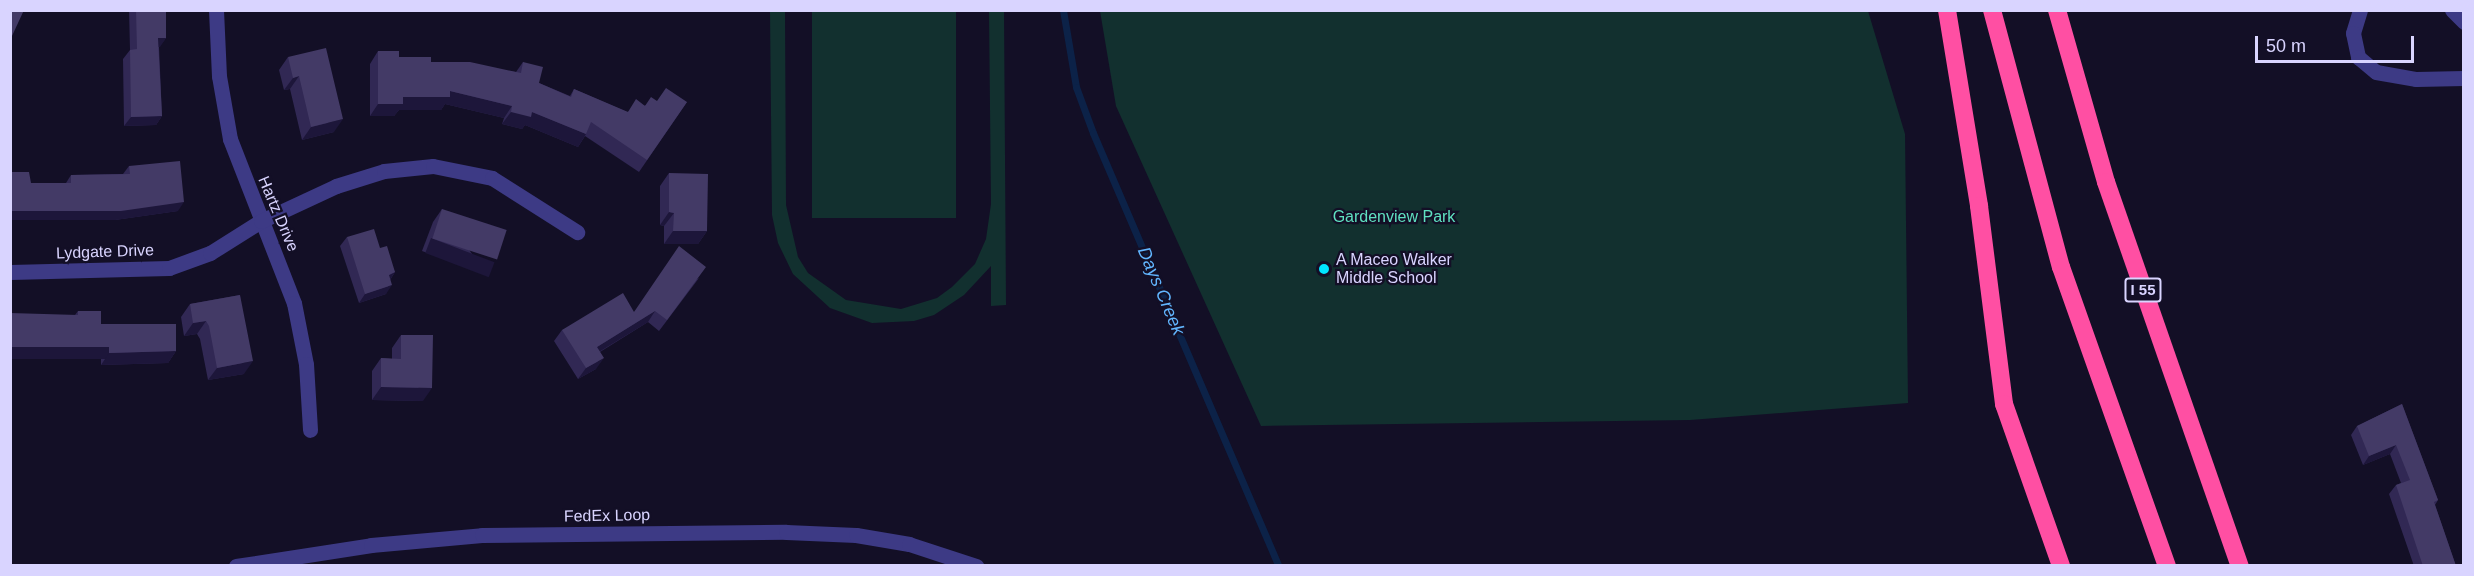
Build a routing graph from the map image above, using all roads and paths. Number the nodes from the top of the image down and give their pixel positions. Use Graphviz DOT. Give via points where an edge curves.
graph roads {
  1 [pos="216,10"];
  2 [pos="1947,10"];
  3 [pos="1992,10"];
  4 [pos="2057,10"];
  5 [pos="2360,10"];
  6 [pos="2452,10"];
  7 [pos="2463,22"];
  8 [pos="2463,78"];
  9 [pos="261,221"];
  10 [pos="577,232"];
  11 [pos="10,272"];
  12 [pos="310,430"];
  13 [pos="236,566"];
  14 [pos="976,566"];
  15 [pos="2061,566"];
  16 [pos="2167,566"];
  17 [pos="2240,566"];
  1 -- 9 [label="street, Hartz Drive" via="219,76 230,139"];
  2 -- 15 [label="highway" via="1979,206 2004,404"];
  3 -- 16 [label="highway" via="2061,267"];
  4 -- 17 [label="highway, I 55" via="2106,182"];
  5 -- 8 [label="street" via="2353,33 2358,57 2376,72 2416,80"];
  6 -- 7 [label="street"];
  9 -- 10 [label="street, Lydgate Drive" via="360,177 433,166 492,178"];
  9 -- 11 [label="street, Lydgate Drive" via="210,253 169,268"];
  9 -- 12 [label="street, Hartz Drive" via="302,331"];
  13 -- 14 [label="street, FedEx Loop" via="371,544 482,535 786,532 856,535 909,544"];
}
